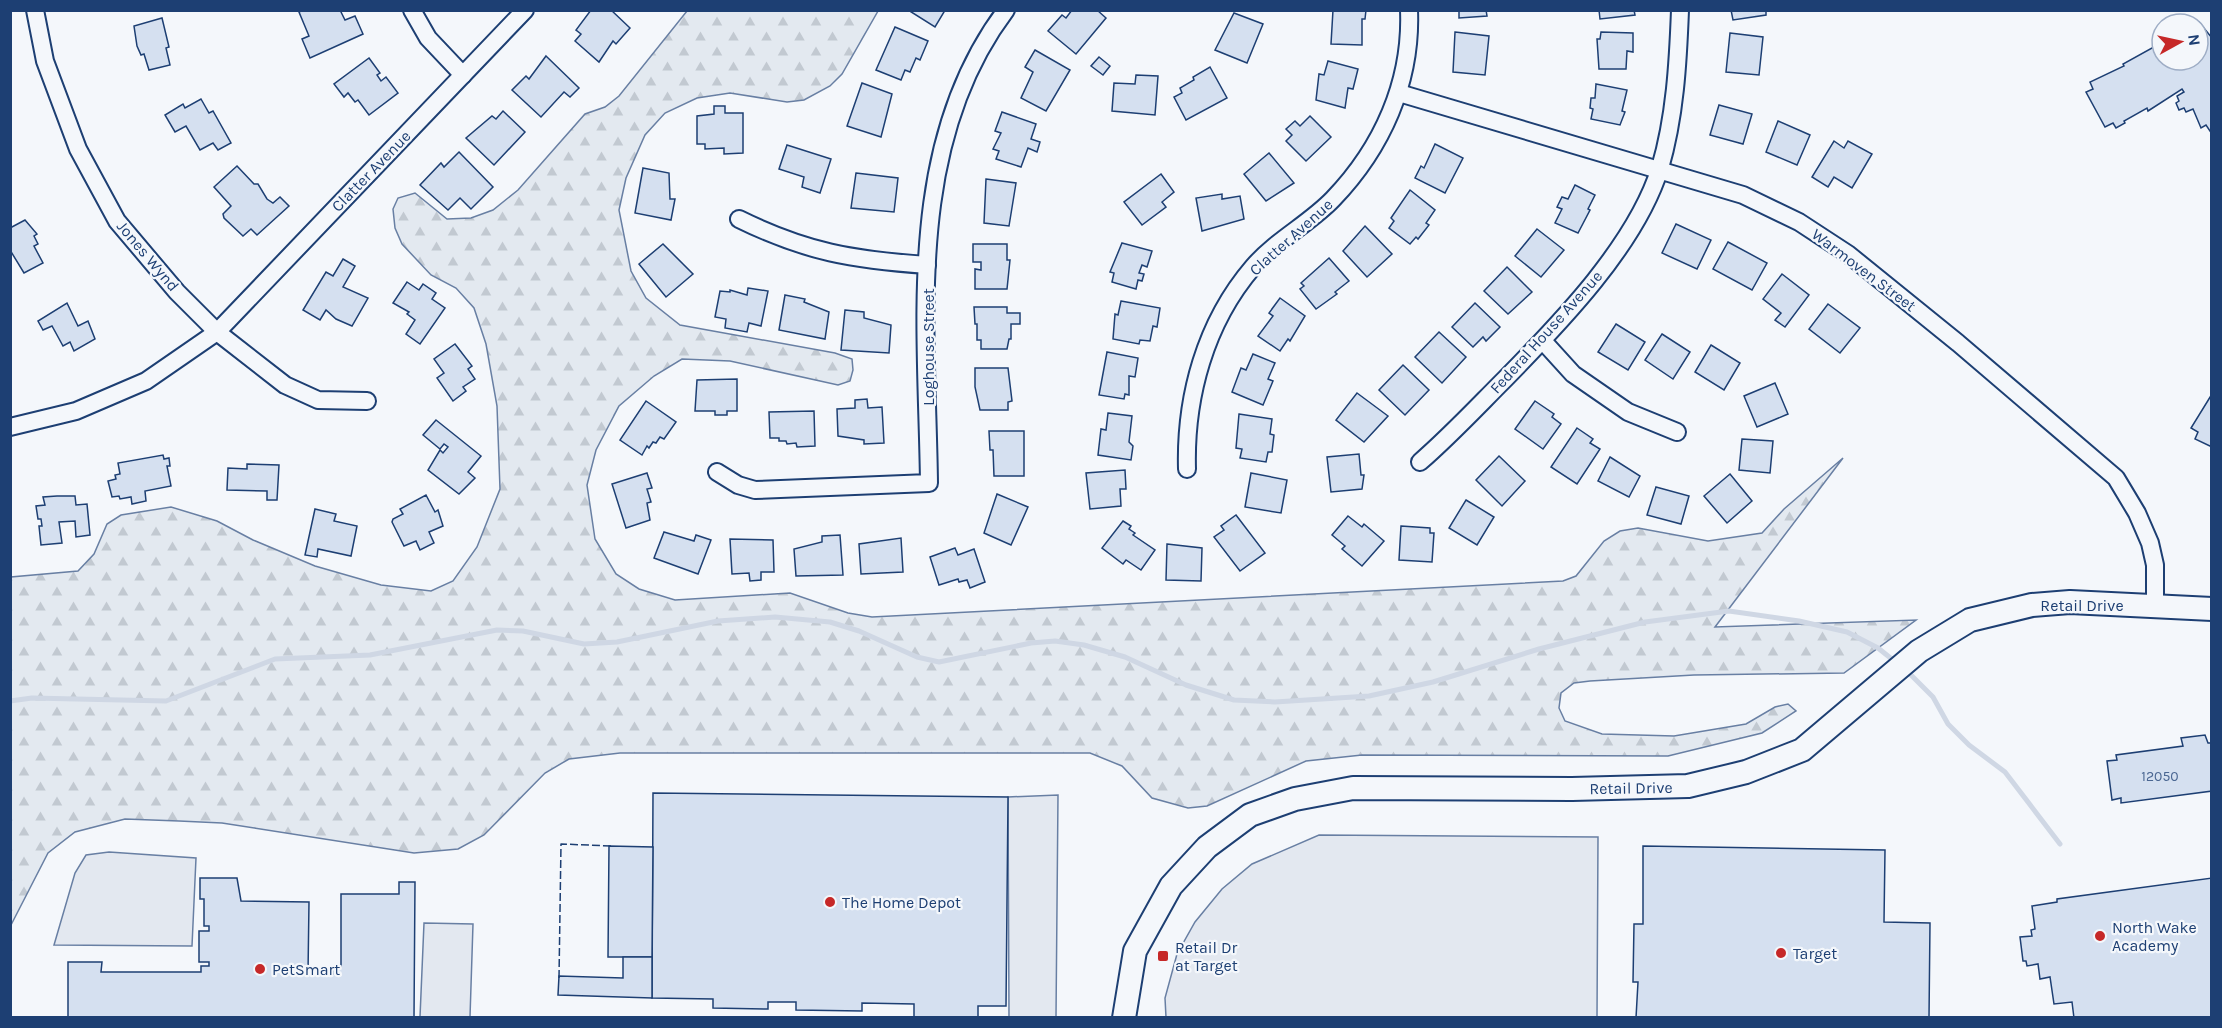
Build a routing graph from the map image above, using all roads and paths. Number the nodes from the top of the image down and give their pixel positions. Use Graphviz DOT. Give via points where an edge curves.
graph roads {
  1 [pos="35,10"];
  2 [pos="412,10"];
  3 [pos="525,10"];
  4 [pos="1006,10"];
  5 [pos="1409,10"];
  6 [pos="1680,10"];
  7 [pos="463,75"];
  8 [pos="1399,93"];
  9 [pos="1659,169"];
  10 [pos="739,219"];
  11 [pos="927,266"];
  12 [pos="218,332"];
  13 [pos="1543,341"];
  14 [pos="367,401"];
  15 [pos="10,427"];
  16 [pos="1677,432"];
  17 [pos="1420,462"];
  18 [pos="1187,469"];
  19 [pos="717,472"];
  20 [pos="2155,606"];
  21 [pos="2211,609"];
  22 [pos="1124,1017"];
  1 -- 12 [label="street, Jones Wynd" via="45,61 78,149 117,221 177,292"];
  2 -- 7 [label="street" via="428,38"];
  3 -- 7 [label="street, Clatter Avenue"];
  4 -- 11 [label="street, Loghouse Street" via="980,54 950,121 932,194"];
  5 -- 8 [label="street, Clatter Avenue" via="1408,51"];
  6 -- 9 [label="street, Federal House Avenue" via="1675,95"];
  7 -- 12 [label="street, Clatter Avenue"];
  8 -- 9 [label="street, Warmoven Street"];
  8 -- 18 [label="street, Clatter Avenue" via="1373,149 1333,200 1254,265 1231,296 1193,385 1186,432"];
  9 -- 13 [label="street, Federal House Avenue" via="1636,218 1605,268"];
  9 -- 20 [label="street, Warmoven Street" via="1743,195 1799,222 1848,254 2116,478 2150,543 2155,565"];
  10 -- 11 [label="street" via="814,251 873,262"];
  11 -- 19 [label="street, Loghouse Street" via="929,483 755,490"];
  12 -- 14 [label="street, Jones Wynd" via="285,385 318,400"];
  12 -- 15 [label="street, Clatter Avenue" via="146,381 76,411"];
  13 -- 16 [label="street" via="1573,374 1628,412"];
  13 -- 17 [label="street, Federal House Avenue"];
  20 -- 21 [label="street, Retail Drive"];
  20 -- 22 [label="street, Retail Drive" via="2070,602 2032,605 1970,620 1919,651 1802,750 1746,772 1688,786 1353,788 1294,799 1250,815 1208,847 1171,886 1135,951"];
}
